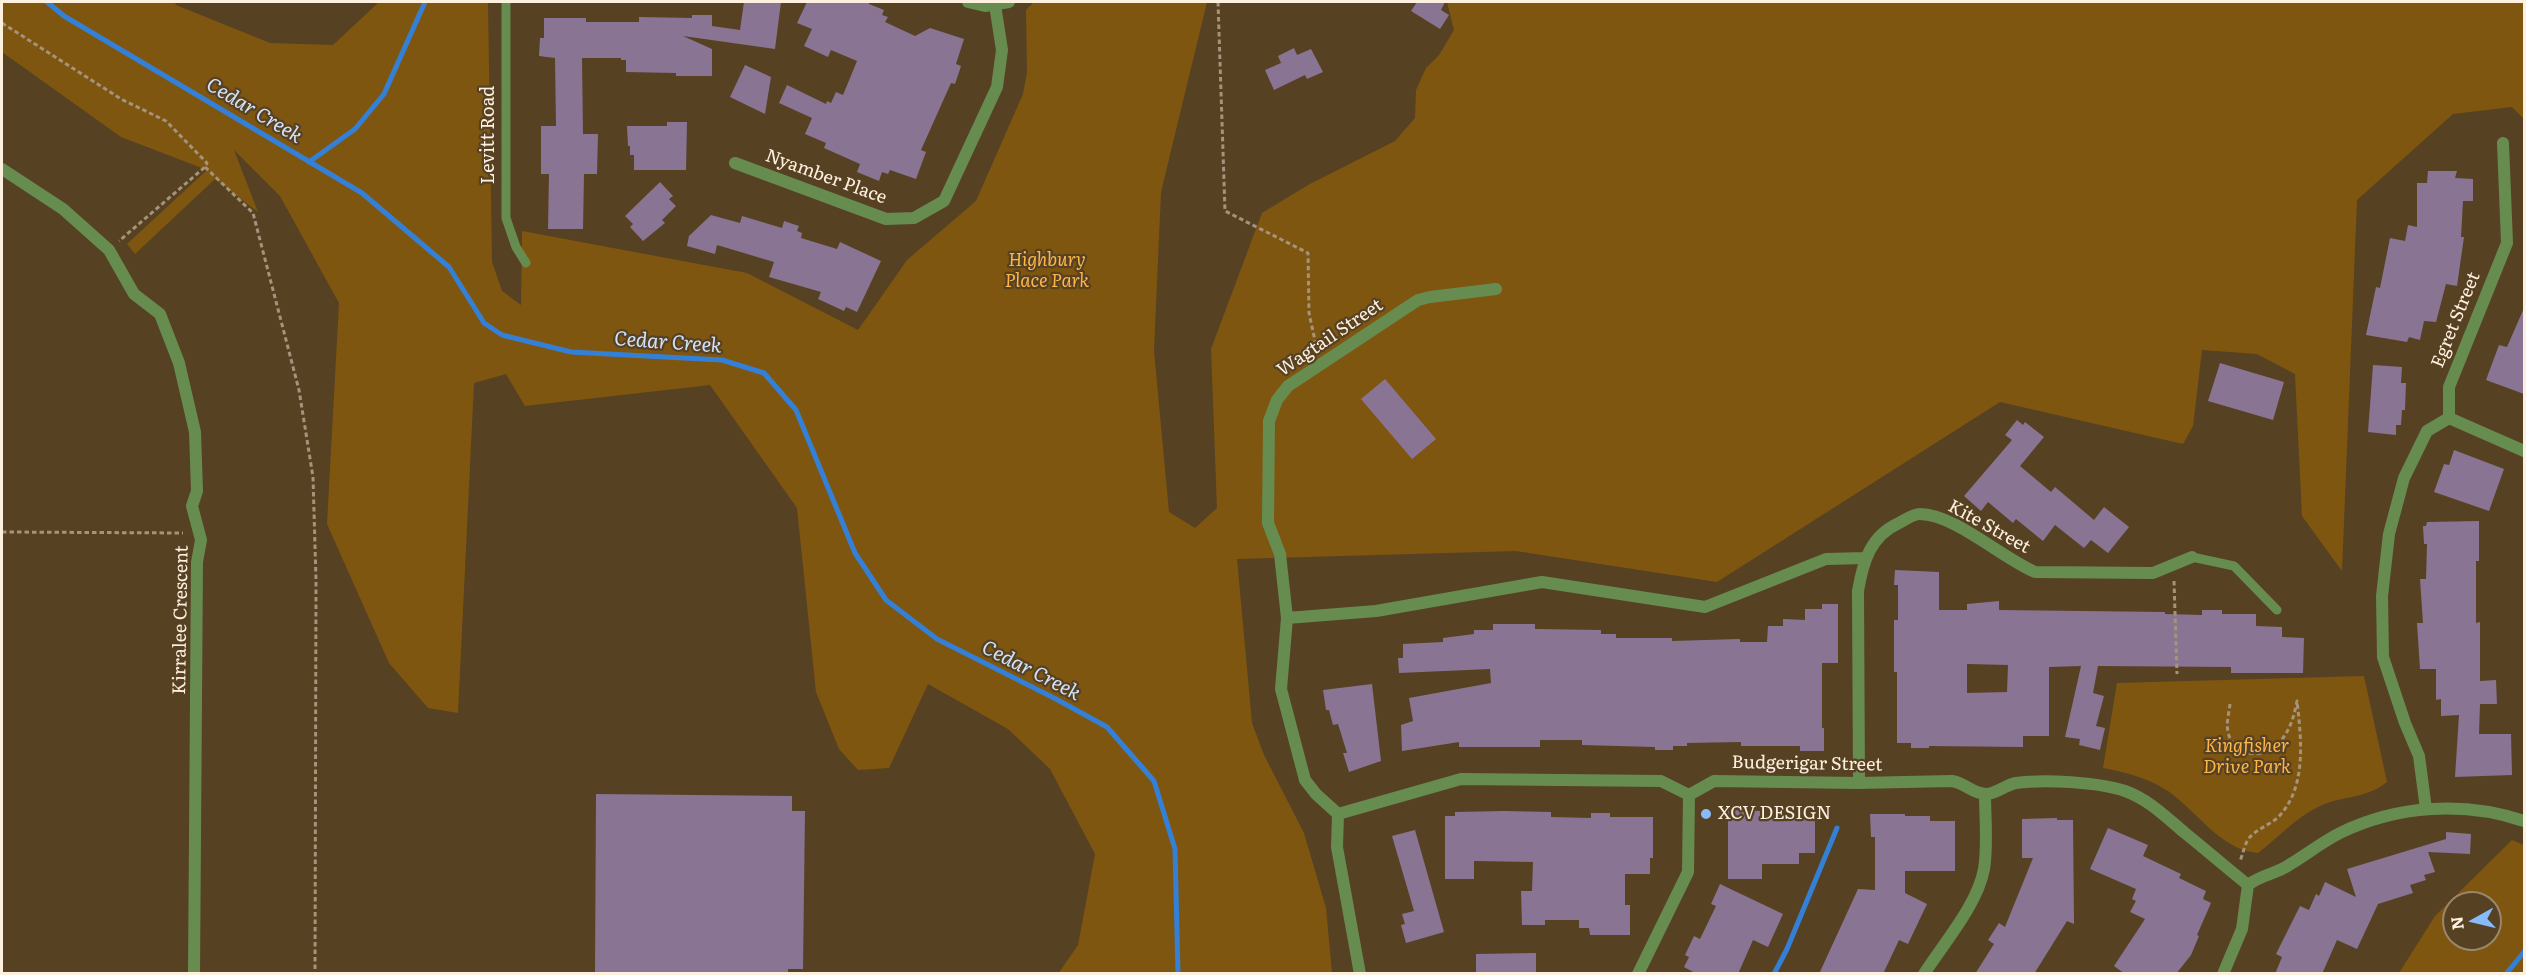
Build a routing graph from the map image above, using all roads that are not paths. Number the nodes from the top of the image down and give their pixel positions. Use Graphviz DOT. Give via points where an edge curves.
graph roads {
  1 [pos="506,2"];
  2 [pos="968,2"];
  3 [pos="1009,2"];
  4 [pos="995,5"];
  5 [pos="2503,143"];
  6 [pos="735,163"];
  7 [pos="2,169"];
  8 [pos="526,262"];
  9 [pos="1496,289"];
  10 [pos="2449,418"];
  11 [pos="2524,452"];
  12 [pos="2192,557"];
  13 [pos="1866,558"];
  14 [pos="2277,610"];
  15 [pos="1287,618"];
  16 [pos="1859,783"];
  17 [pos="1985,794"];
  18 [pos="1689,795"];
  19 [pos="2426,809"];
  20 [pos="1338,814"];
  21 [pos="2524,822"];
  22 [pos="2248,885"];
  23 [pos="194,974"];
  24 [pos="1360,974"];
  25 [pos="1638,974"];
  26 [pos="1924,974"];
  27 [pos="2223,974"];
  1 -- 8 [label="lane, Levitt Road" via="506,218"];
  2 -- 4 [label="street"];
  3 -- 4 [label="street"];
  4 -- 6 [label="street, Nyamber Place" via="1002,50 998,87 944,201 914,218 886,219"];
  5 -- 10 [label="street, Egret Street" via="2507,243 2449,387"];
  7 -- 23 [label="street, Kirralee Crescent" via="63,209 109,250 134,294 160,314 179,363 195,432 197,491 192,506 201,540 197,562"];
  9 -- 15 [label="street, Wagtail Street" via="1418,300 1288,386 1276,400 1269,421 1268,523 1280,554"];
  10 -- 11 [label="street"];
  10 -- 19 [label="street" via="2427,430 2404,478 2389,534 2382,596 2383,657 2419,756"];
  12 -- 13 [label="street, Kite Street" via="2153,573 2035,573 1945,519 1918,514 1890,527 1872,543"];
  12 -- 14 [label="lane" via="2234,566"];
  13 -- 15 [label="street" via="1826,559 1705,607 1542,582 1376,611"];
  13 -- 16 [label="street, Kite Street" via="1858,591"];
  15 -- 20 [label="street, Wagtail Street" via="1281,689 1305,780"];
  16 -- 17 [label="street, Budgerigar Street" via="1952,781"];
  16 -- 18 [label="street, Budgerigar Street" via="1714,781"];
  17 -- 22 [label="street" via="2025,782 2103,785 2127,792 2152,806"];
  17 -- 26 [label="street" via="1985,856 1980,882"];
  18 -- 20 [label="street" via="1661,781 1461,779"];
  18 -- 25 [label="street" via="1688,872"];
  19 -- 21 [label="street" via="2471,809"];
  19 -- 22 [label="street" via="2350,829"];
  20 -- 24 [label="street" via="1337,847"];
  22 -- 27 [label="street" via="2242,929"];
}
